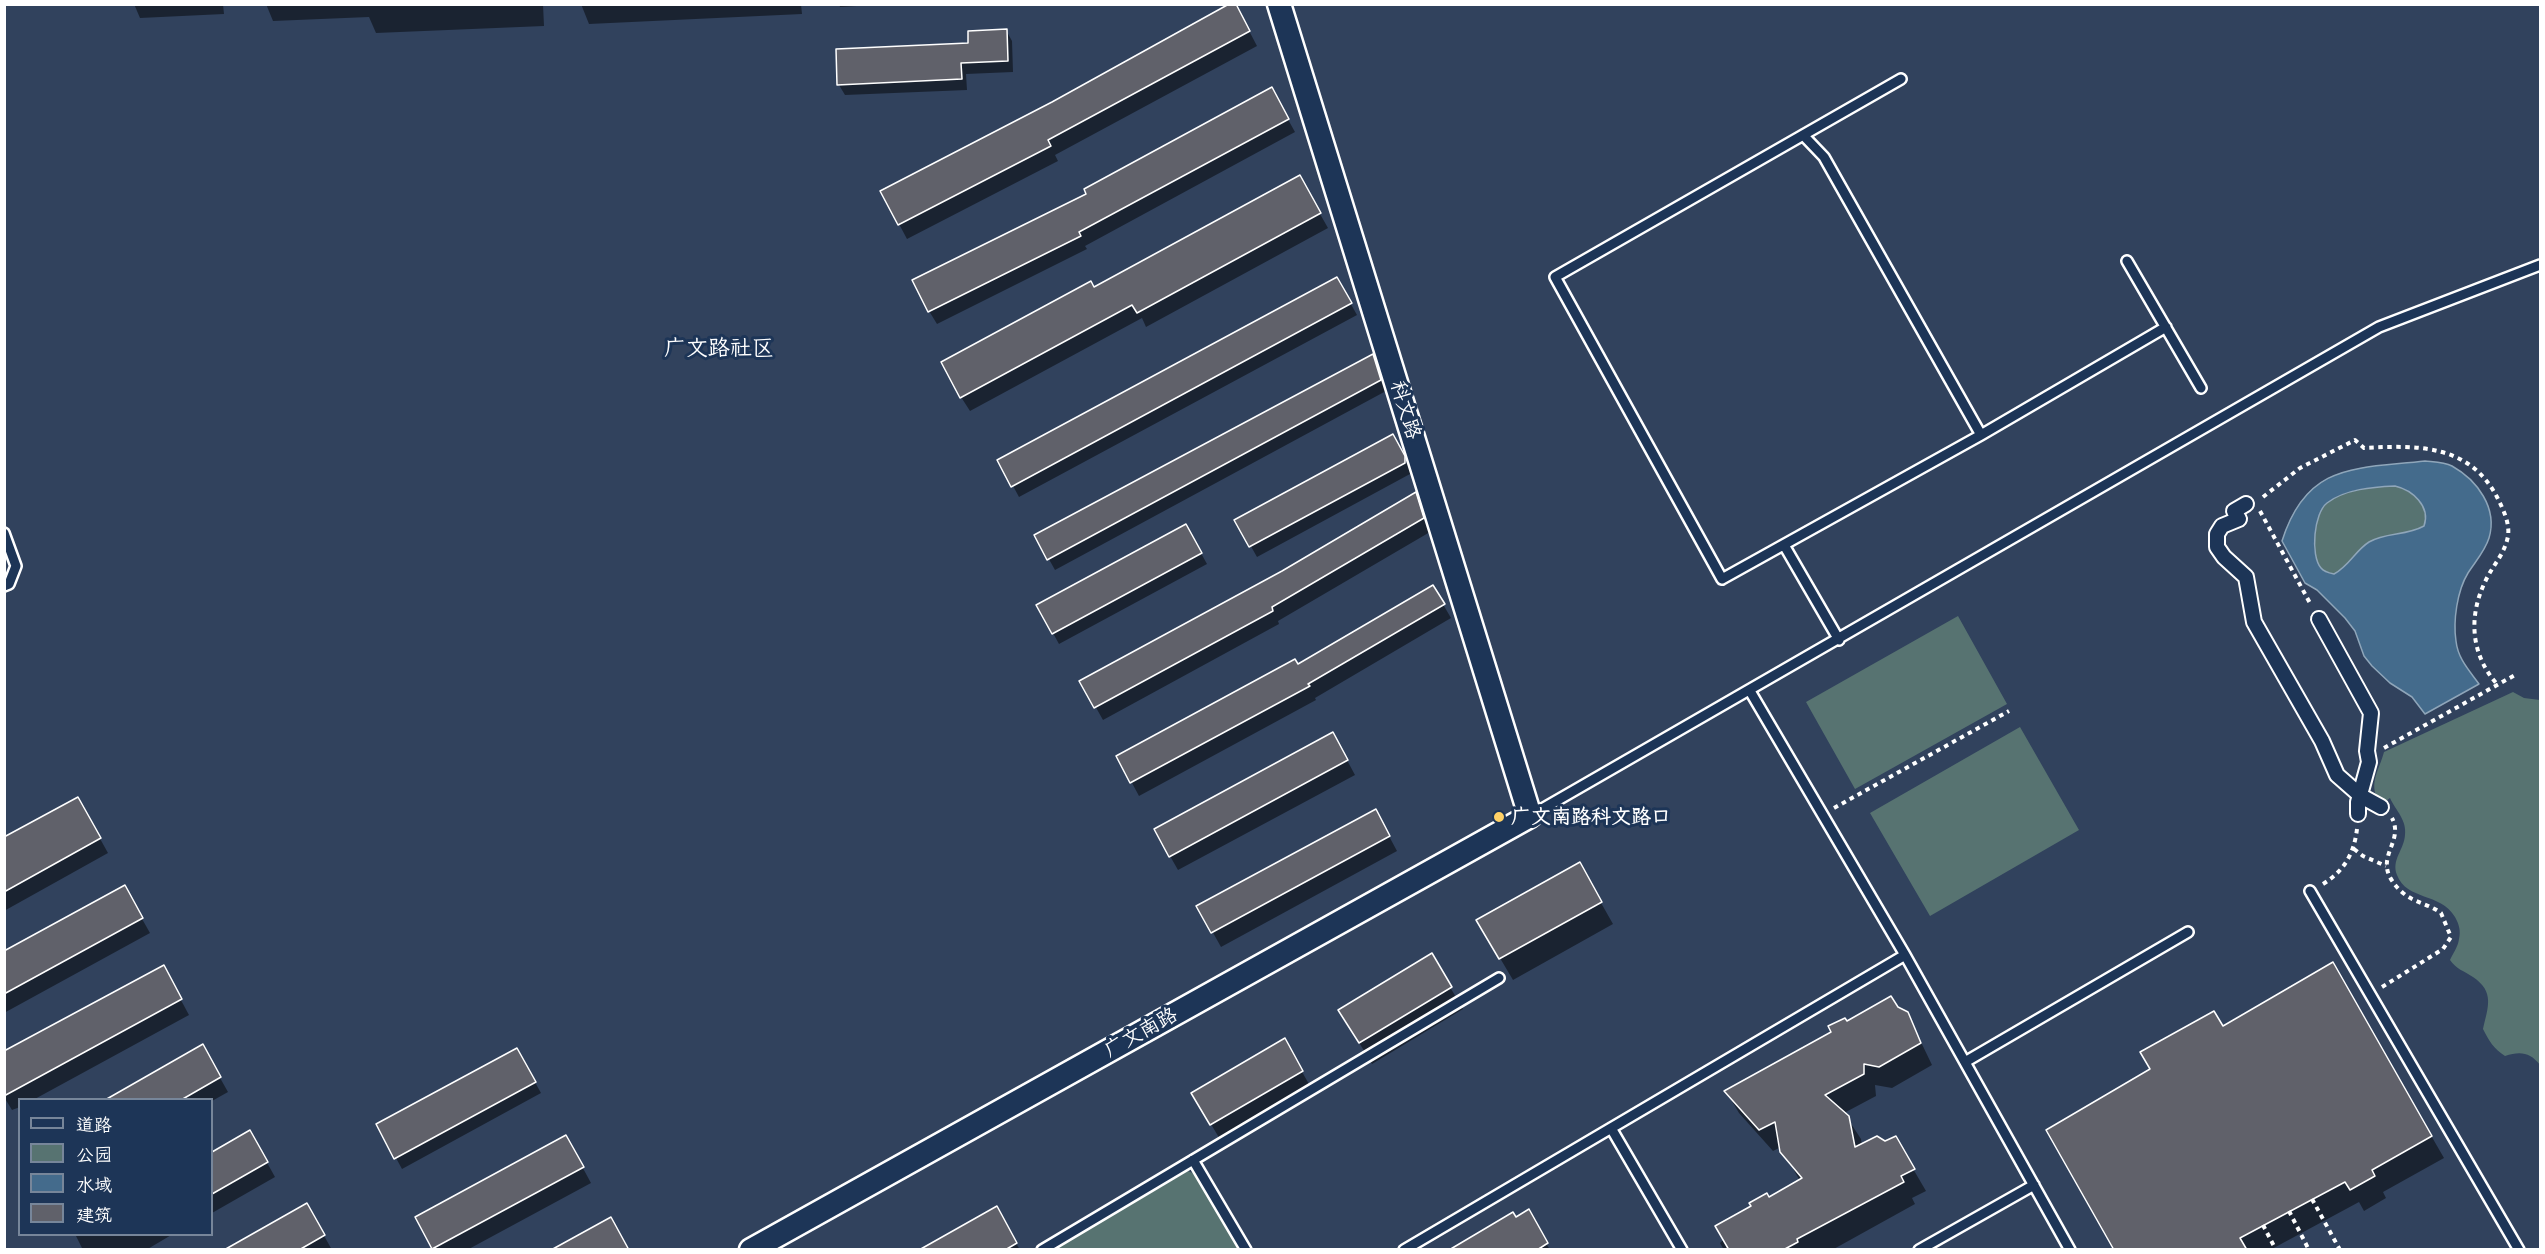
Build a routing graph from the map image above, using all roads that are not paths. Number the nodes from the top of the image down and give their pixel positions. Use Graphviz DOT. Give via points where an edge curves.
graph roads {
  1 [pos="1279,4"];
  2 [pos="1901,79"];
  3 [pos="1803,135"];
  4 [pos="2127,261"];
  5 [pos="2541,265"];
  6 [pos="2166,327"];
  7 [pos="2201,388"];
  8 [pos="1981,435"];
  9 [pos="2253,506"];
  10 [pos="4,533"];
  11 [pos="1784,545"];
  12 [pos="4,586"];
  13 [pos="2319,619"];
  14 [pos="1839,640"];
  15 [pos="1750,691"];
  16 [pos="2361,796"];
  17 [pos="2381,807"];
  18 [pos="2358,814"];
  19 [pos="1530,816"];
  20 [pos="2310,891"];
  21 [pos="2188,932"];
  22 [pos="1905,955"];
  23 [pos="1499,978"];
  24 [pos="1965,1062"];
  25 [pos="1611,1128"];
  26 [pos="1193,1160"];
  27 [pos="2034,1185"];
  28 [pos="751,1250"];
  29 [pos="1042,1250"];
  30 [pos="1246,1250"];
  31 [pos="1404,1250"];
  32 [pos="1682,1250"];
  33 [pos="1919,1250"];
  34 [pos="2070,1250"];
  35 [pos="2519,1250"];
  1 -- 19 [label="street, 科文路"];
  2 -- 3 [label="lane"];
  3 -- 8 [label="lane" via="1824,157"];
  3 -- 11 [label="lane" via="1555,277 1722,579"];
  4 -- 6 [label="lane"];
  5 -- 14 [label="lane" via="2379,327"];
  6 -- 7 [label="lane"];
  6 -- 8 [label="lane"];
  8 -- 11 [label="lane"];
  9 -- 16 [label="street" via="2234,511 2239,519 2222,526 2217,534 2217,547 2246,578 2254,621 2322,741 2333,768 2343,783"];
  10 -- 12 [label="lane" via="16,566 9,584"];
  11 -- 14 [label="lane"];
  13 -- 16 [label="street" via="2371,713 2369,762"];
  14 -- 15 [label="lane"];
  15 -- 19 [label="lane"];
  15 -- 22 [label="lane"];
  16 -- 17 [label="street"];
  16 -- 18 [label="street"];
  19 -- 28 [label="street, 广文南路"];
  20 -- 35 [label="lane"];
  21 -- 24 [label="lane"];
  22 -- 24 [label="lane"];
  22 -- 25 [label="lane"];
  23 -- 26 [label="lane"];
  24 -- 27 [label="lane"];
  25 -- 31 [label="lane"];
  25 -- 32 [label="lane"];
  26 -- 29 [label="lane"];
  26 -- 30 [label="lane"];
  27 -- 33 [label="lane"];
  27 -- 34 [label="lane"];
}
